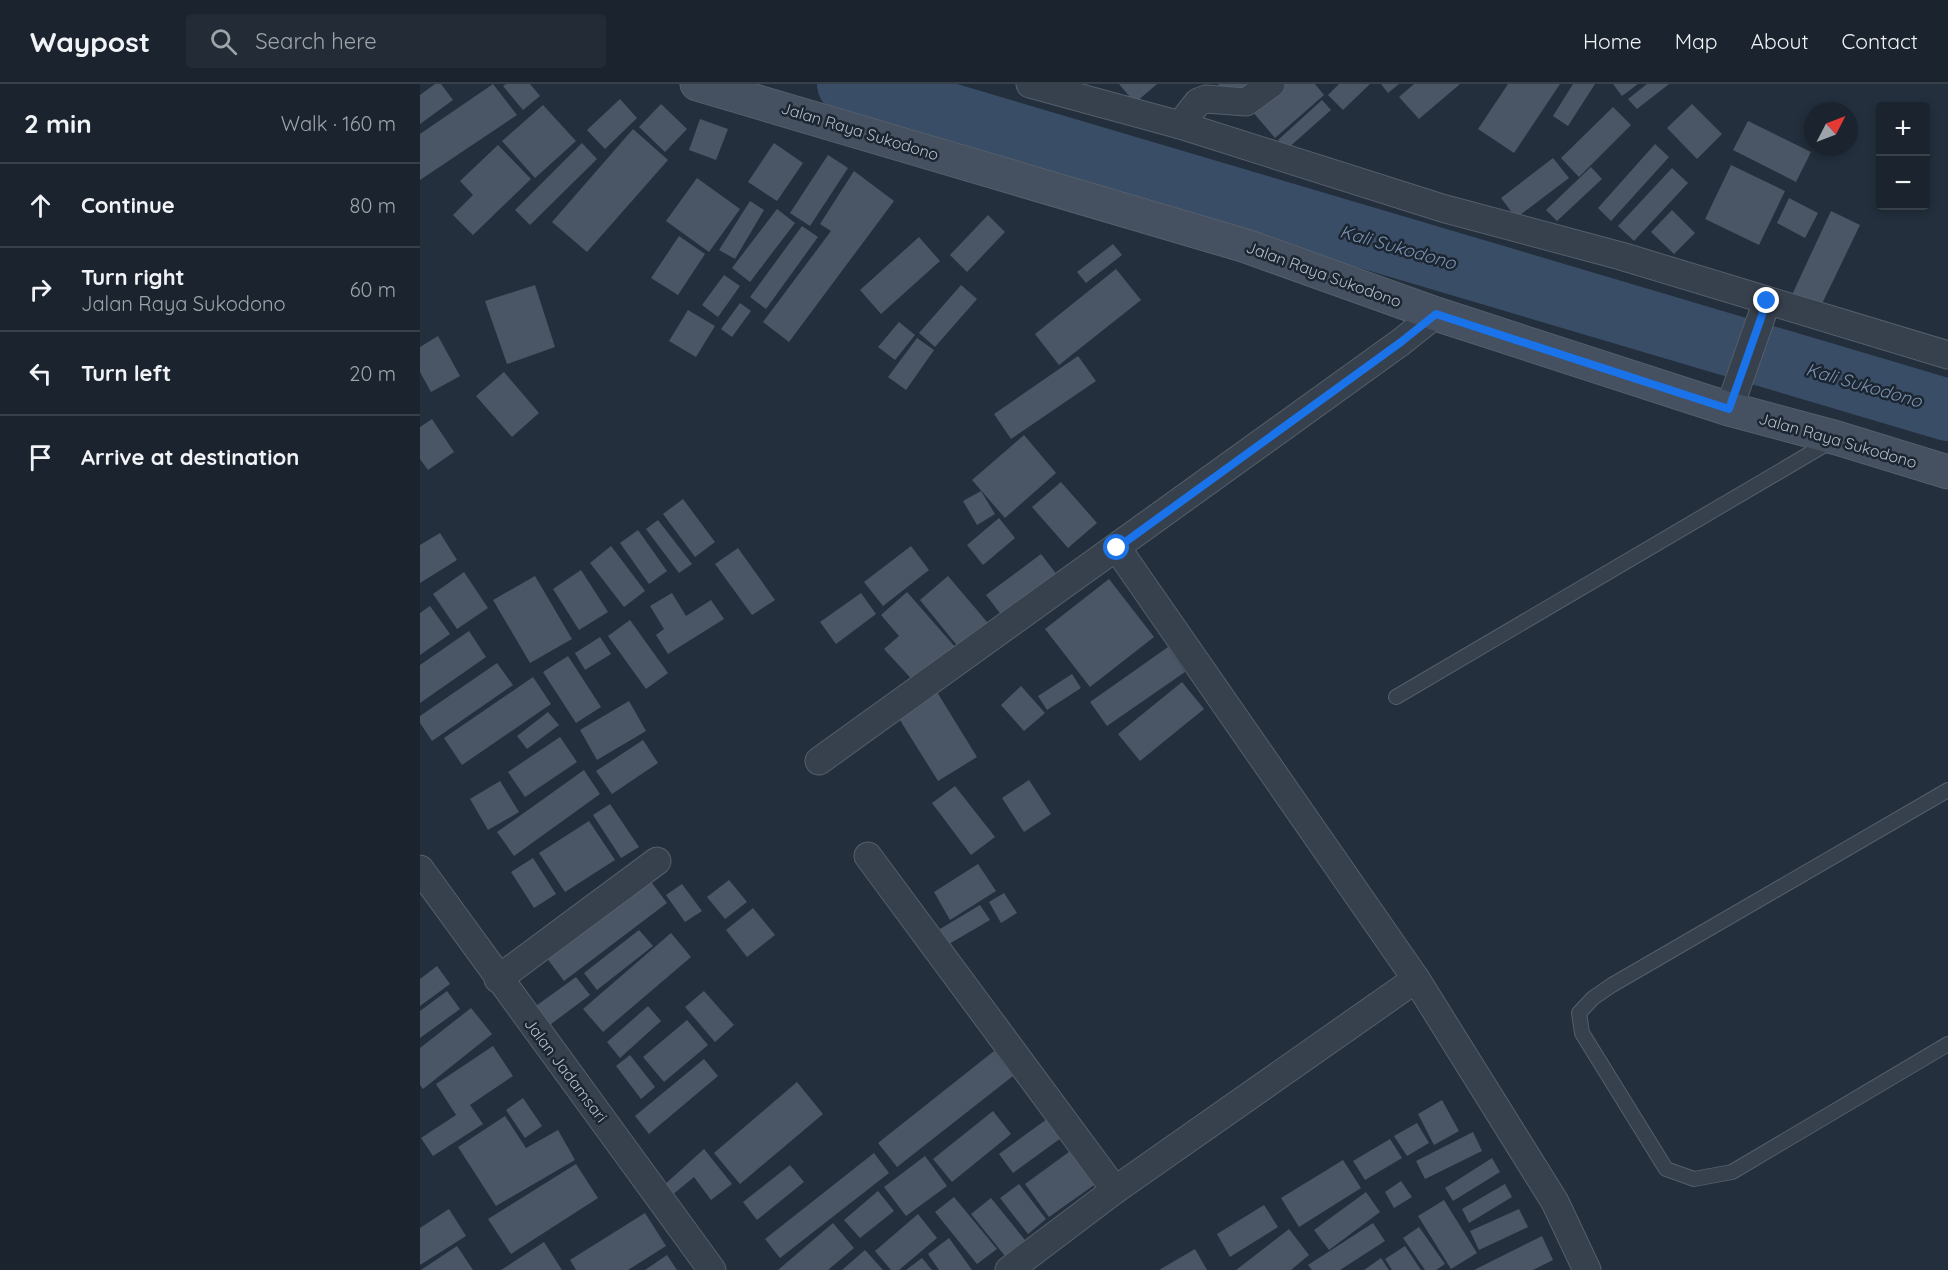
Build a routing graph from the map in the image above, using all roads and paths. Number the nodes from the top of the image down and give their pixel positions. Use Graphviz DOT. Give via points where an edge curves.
graph roads {
  1 [pos="698,84"];
  2 [pos="1030,84"];
  3 [pos="1271,84"];
  4 [pos="737,89"];
  5 [pos="1180,125"];
  6 [pos="1764,310"];
  7 [pos="1436,314"];
  8 [pos="1948,355"];
  9 [pos="1729,409"];
  10 [pos="1837,438"];
  11 [pos="1948,472"];
  12 [pos="1117,548"];
  13 [pos="1395,697"];
  14 [pos="819,760"];
  15 [pos="1948,790"];
  16 [pos="868,856"];
  17 [pos="657,861"];
  18 [pos="420,869"];
  19 [pos="498,979"];
  20 [pos="1416,979"];
  21 [pos="1948,1044"];
  22 [pos="1115,1190"];
  23 [pos="1021,1267"];
  24 [pos="712,1270"];
  25 [pos="1587,1270"];
  1 -- 4 [label="main road, Jalan Raya Sukodono"];
  2 -- 5 [label="street"];
  3 -- 5 [label="street" via="1246,102 1198,102"];
  4 -- 7 [label="main road, Jalan Raya Sukodono" via="1246,246"];
  5 -- 6 [label="street" via="1442,208 1621,256"];
  6 -- 8 [label="street"];
  6 -- 9 [label="street"];
  7 -- 9 [label="main road, Jalan Raya Sukodono"];
  7 -- 12 [label="street"];
  9 -- 10 [label="main road, Jalan Raya Sukodono"];
  10 -- 11 [label="main road, Jalan Raya Sukodono"];
  10 -- 13 [label="lane"];
  12 -- 14 [label="street"];
  12 -- 20 [label="street"];
  15 -- 21 [label="lane" via="1612,985 1579,1013 1582,1033 1666,1169 1694,1179 1732,1172"];
  16 -- 22 [label="street"];
  17 -- 19 [label="street"];
  18 -- 19 [label="street, Jalan Jadamsari"];
  19 -- 24 [label="street, Jalan Jadamsari"];
  20 -- 22 [label="street"];
  20 -- 25 [label="street" via="1555,1202"];
  22 -- 23 [label="street"];
}
